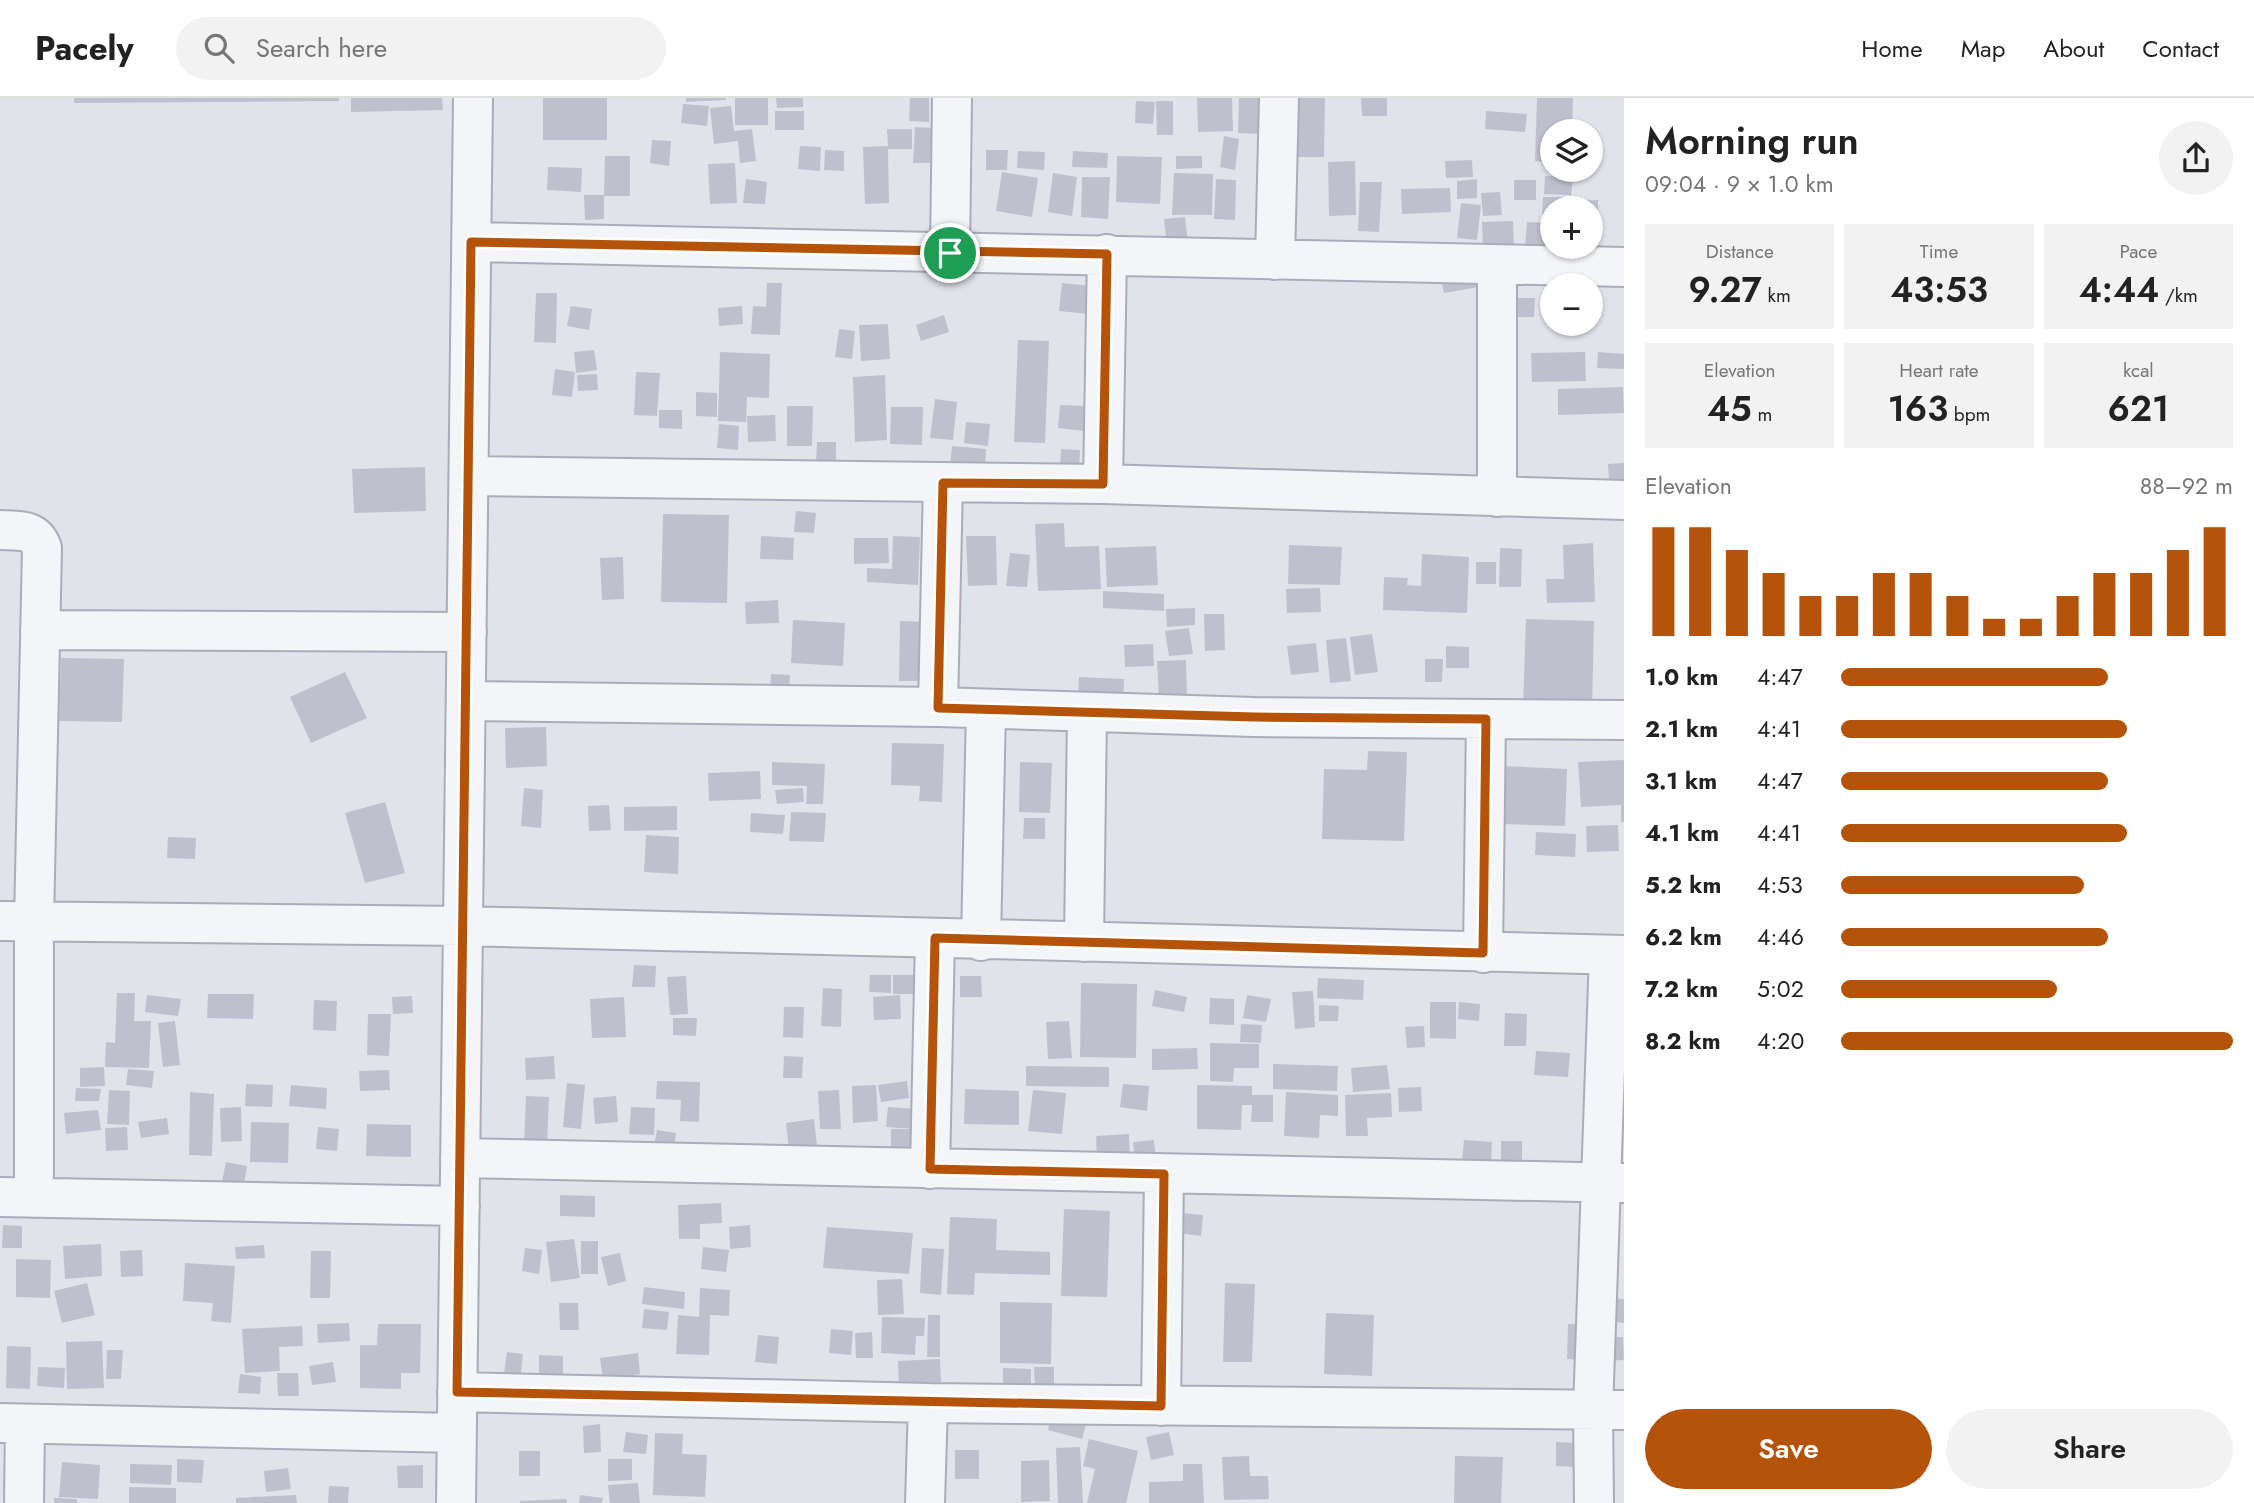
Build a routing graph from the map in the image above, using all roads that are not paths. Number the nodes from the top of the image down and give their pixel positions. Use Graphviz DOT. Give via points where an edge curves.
graph roads {
  1 [pos="473,98"];
  2 [pos="953,98"];
  3 [pos="1279,98"];
  4 [pos="471,242"];
  5 [pos="950,253"];
  6 [pos="1107,254"];
  7 [pos="1275,260"];
  8 [pos="1497,265"];
  9 [pos="1624,267"];
  10 [pos="469,476"];
  11 [pos="943,483"];
  12 [pos="1103,484"];
  13 [pos="1497,497"];
  14 [pos="1624,500"];
  15 [pos="0,530"];
  16 [pos="40,630"];
  17 [pos="467,632"];
  18 [pos="466,701"];
  19 [pos="938,708"];
  20 [pos="986,709"];
  21 [pos="1087,712"];
  22 [pos="1486,719"];
  23 [pos="1624,720"];
  24 [pos="17,921"];
  25 [pos="463,926"];
  26 [pos="935,938"];
  27 [pos="981,941"];
  28 [pos="1084,942"];
  29 [pos="1483,953"];
  30 [pos="1617,955"];
  31 [pos="460,1158"];
  32 [pos="930,1169"];
  33 [pos="1164,1174"];
  34 [pos="1612,1183"];
  35 [pos="17,1197"];
  36 [pos="460,1206"];
  37 [pos="457,1392"];
  38 [pos="928,1403"];
  39 [pos="1161,1406"];
  40 [pos="1609,1410"];
  41 [pos="12,1424"];
  42 [pos="456,1433"];
  43 [pos="24,1503"];
  44 [pos="456,1503"];
  45 [pos="925,1503"];
  46 [pos="1594,1503"];
  1 -- 4 [label="street"];
  2 -- 5 [label="street"];
  3 -- 7 [label="street"];
  4 -- 5 [label="street"];
  4 -- 10 [label="street"];
  5 -- 6 [label="street"];
  6 -- 7 [label="street"];
  6 -- 12 [label="street"];
  7 -- 8 [label="street"];
  8 -- 9 [label="street"];
  8 -- 13 [label="street"];
  10 -- 11 [label="street"];
  10 -- 17 [label="street"];
  11 -- 12 [label="street"];
  11 -- 19 [label="street"];
  12 -- 13 [label="street"];
  13 -- 14 [label="street"];
  15 -- 16 [label="street" via="31,532 38,537 42,548"];
  16 -- 17 [label="street"];
  16 -- 24 [label="street"];
  17 -- 18 [label="street"];
  18 -- 19 [label="street"];
  18 -- 25 [label="street"];
  19 -- 20 [label="street"];
  20 -- 21 [label="street"];
  20 -- 27 [label="street"];
  21 -- 22 [label="street"];
  21 -- 28 [label="street"];
  22 -- 23 [label="street"];
  22 -- 29 [label="street"];
  24 -- 25 [label="street"];
  24 -- 35 [label="street"];
  25 -- 26 [label="street"];
  25 -- 31 [label="street"];
  26 -- 27 [label="street"];
  26 -- 32 [label="street"];
  27 -- 28 [label="street"];
  28 -- 29 [label="street"];
  29 -- 30 [label="street"];
  30 -- 34 [label="street"];
  31 -- 32 [label="street"];
  31 -- 36 [label="street"];
  32 -- 33 [label="street"];
  33 -- 34 [label="street"];
  33 -- 39 [label="street"];
  34 -- 40 [label="street"];
  35 -- 36 [label="street"];
  36 -- 37 [label="street"];
  37 -- 38 [label="street"];
  37 -- 42 [label="street"];
  38 -- 39 [label="street"];
  38 -- 45 [label="street"];
  39 -- 40 [label="street"];
  40 -- 46 [label="street"];
  41 -- 42 [label="street"];
  41 -- 43 [label="street"];
  42 -- 44 [label="street"];
}
